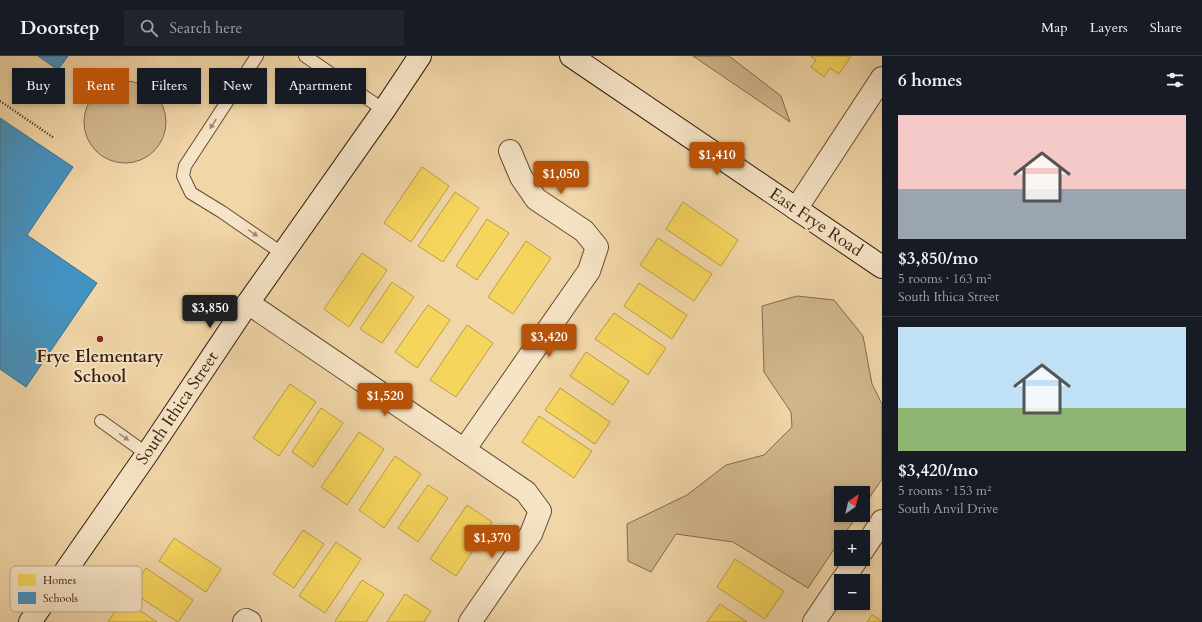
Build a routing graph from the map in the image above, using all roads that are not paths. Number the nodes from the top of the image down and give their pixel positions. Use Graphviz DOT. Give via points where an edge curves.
graph roads {
  1 [pos="257,56"];
  2 [pos="305,56"];
  3 [pos="420,56"];
  4 [pos="571,56"];
  5 [pos="882,78"];
  6 [pos="384,110"];
  7 [pos="510,150"];
  8 [pos="796,209"];
  9 [pos="283,254"];
  10 [pos="882,267"];
  11 [pos="248,303"];
  12 [pos="101,421"];
  13 [pos="464,450"];
  14 [pos="147,454"];
  15 [pos="882,521"];
  16 [pos="870,539"];
  17 [pos="69,566"];
  18 [pos="834,592"];
  19 [pos="37,612"];
  20 [pos="30,622"];
  21 [pos="470,622"];
  22 [pos="814,622"];
  1 -- 9 [label="lane, one-way" via="185,166 183,176 191,193"];
  2 -- 6 [label="lane"];
  3 -- 6 [label="street, South Ithica Street"];
  4 -- 8 [label="street, East Frye Road"];
  5 -- 8 [label="street"];
  6 -- 9 [label="street, South Ithica Street"];
  7 -- 13 [label="street" via="521,177 536,199 584,231 597,246 589,270"];
  8 -- 10 [label="street, East Frye Road"];
  9 -- 11 [label="street, South Ithica Street"];
  11 -- 13 [label="street"];
  11 -- 14 [label="street, South Ithica Street"];
  12 -- 14 [label="lane, one-way"];
  13 -- 21 [label="street" via="526,492 540,511 530,534"];
  14 -- 17 [label="street, South Ithica Street"];
  15 -- 16 [label="street"];
  18 -- 22 [label="street"];
  19 -- 20 [label="street, South Ithica Street"];
}
